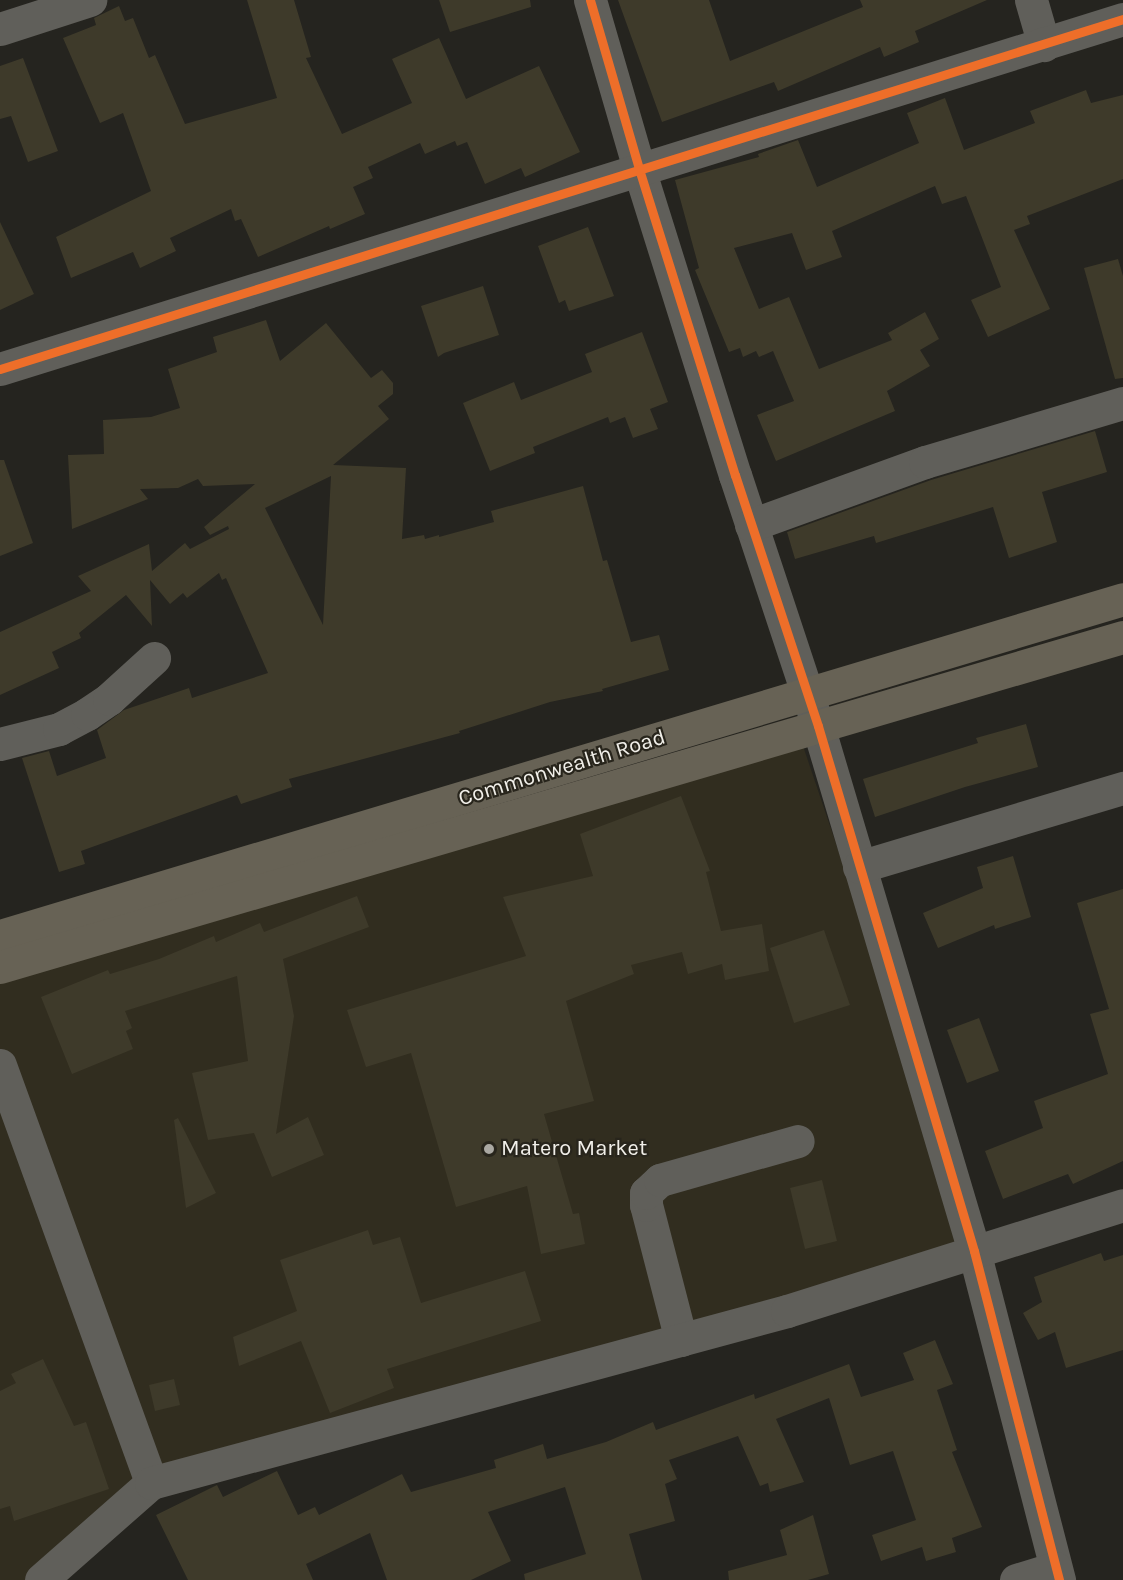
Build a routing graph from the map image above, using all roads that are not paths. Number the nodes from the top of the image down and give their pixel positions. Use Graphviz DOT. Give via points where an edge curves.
graph roads {
  1 [pos="90,0"];
  2 [pos="590,0"];
  3 [pos="1031,0"];
  4 [pos="1123,20"];
  5 [pos="0,29"];
  6 [pos="1044,45"];
  7 [pos="639,169"];
  8 [pos="0,369"];
  9 [pos="1123,403"];
  10 [pos="751,525"];
  11 [pos="1123,599"];
  12 [pos="1123,637"];
  13 [pos="154,658"];
  14 [pos="808,694"];
  15 [pos="818,726"];
  16 [pos="0,744"];
  17 [pos="1123,788"];
  18 [pos="859,867"];
  19 [pos="0,936"];
  20 [pos="0,967"];
  21 [pos="0,1065"];
  22 [pos="798,1141"];
  23 [pos="1123,1205"];
  24 [pos="974,1251"];
  25 [pos="681,1340"];
  26 [pos="151,1483"];
  27 [pos="1057,1574"];
  28 [pos="41,1580"];
  29 [pos="1016,1580"];
  1 -- 5 [label="street"];
  2 -- 7 [label="street"];
  3 -- 6 [label="street"];
  4 -- 6 [label="street"];
  6 -- 7 [label="street"];
  7 -- 8 [label="street"];
  7 -- 10 [label="street"];
  9 -- 10 [label="street" via="925,462"];
  10 -- 14 [label="street"];
  11 -- 14 [label="main road, Commonwealth Road"];
  12 -- 15 [label="main road, Commonwealth Road"];
  13 -- 16 [label="street" via="87,714 59,729"];
  14 -- 15 [label="street"];
  14 -- 19 [label="main road, Commonwealth Road"];
  15 -- 18 [label="street"];
  15 -- 20 [label="main road, Commonwealth Road"];
  17 -- 18 [label="street"];
  18 -- 24 [label="street"];
  21 -- 26 [label="street"];
  22 -- 25 [label="street" via="660,1180 646,1193"];
  23 -- 24 [label="street"];
  24 -- 25 [label="street" via="787,1311"];
  24 -- 27 [label="street"];
  25 -- 26 [label="street"];
  26 -- 28 [label="street"];
  27 -- 29 [label="street"];
}
